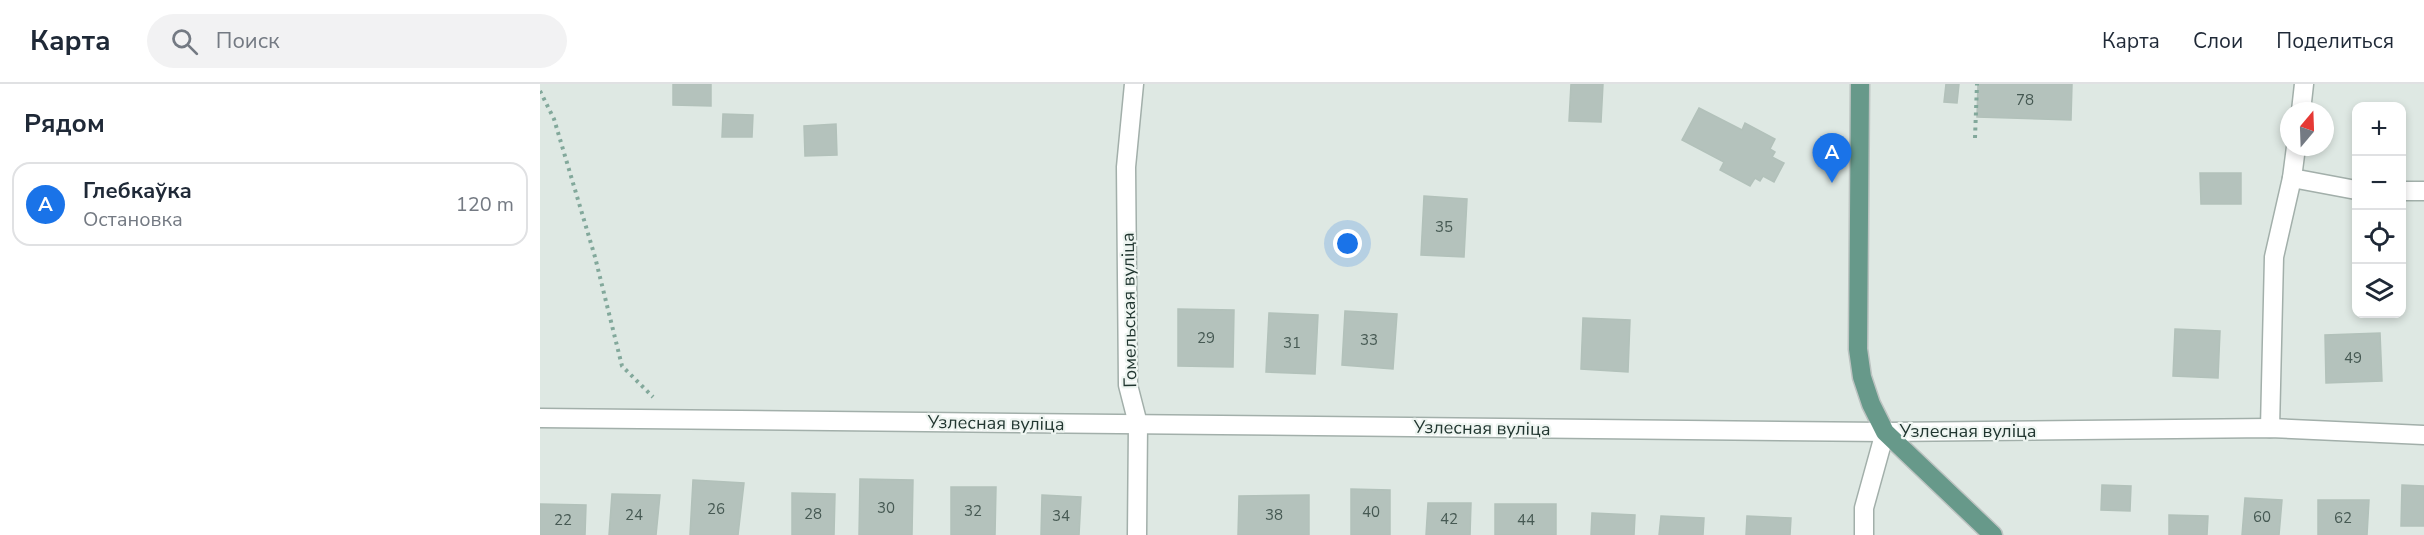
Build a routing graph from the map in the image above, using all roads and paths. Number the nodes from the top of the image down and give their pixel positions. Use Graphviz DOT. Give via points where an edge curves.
graph roads {
  1 [pos="1134,84"];
  2 [pos="1860,84"];
  3 [pos="1977,84"];
  4 [pos="2304,84"];
  5 [pos="540,91"];
  6 [pos="2302,102"];
  7 [pos="1975,138"];
  8 [pos="2295,156"];
  9 [pos="2292,178"];
  10 [pos="2352,189"];
  11 [pos="2406,191"];
  12 [pos="2424,191"];
  13 [pos="540,418"];
  14 [pos="675,419"];
  15 [pos="1138,424"];
  16 [pos="2270,428"];
  17 [pos="1885,432"];
  18 [pos="2424,435"];
  19 [pos="1137,535"];
  20 [pos="1864,535"];
  21 [pos="1993,535"];
  1 -- 15 [label="street, Гомельская вуліца" via="1126,167 1128,385"];
  2 -- 17 [label="main road" via="1858,350 1870,404"];
  3 -- 7 [label="path"];
  4 -- 6 [label="street"];
  5 -- 14 [label="path" via="558,131 622,366"];
  8 -- 9 [label="street"];
  9 -- 10 [label="street"];
  9 -- 16 [label="street" via="2274,257"];
  11 -- 12 [label="street"];
  13 -- 14 [label="street, Узлесная вуліца"];
  14 -- 15 [label="street, Узлесная вуліца"];
  15 -- 17 [label="street, Узлесная вуліца"];
  15 -- 19 [label="street, Гомельская вуліца"];
  16 -- 17 [label="street, Узлесная вуліца"];
  16 -- 18 [label="street, Узлесная вуліца"];
  17 -- 20 [label="street" via="1864,508"];
  17 -- 21 [label="main road"];
}
